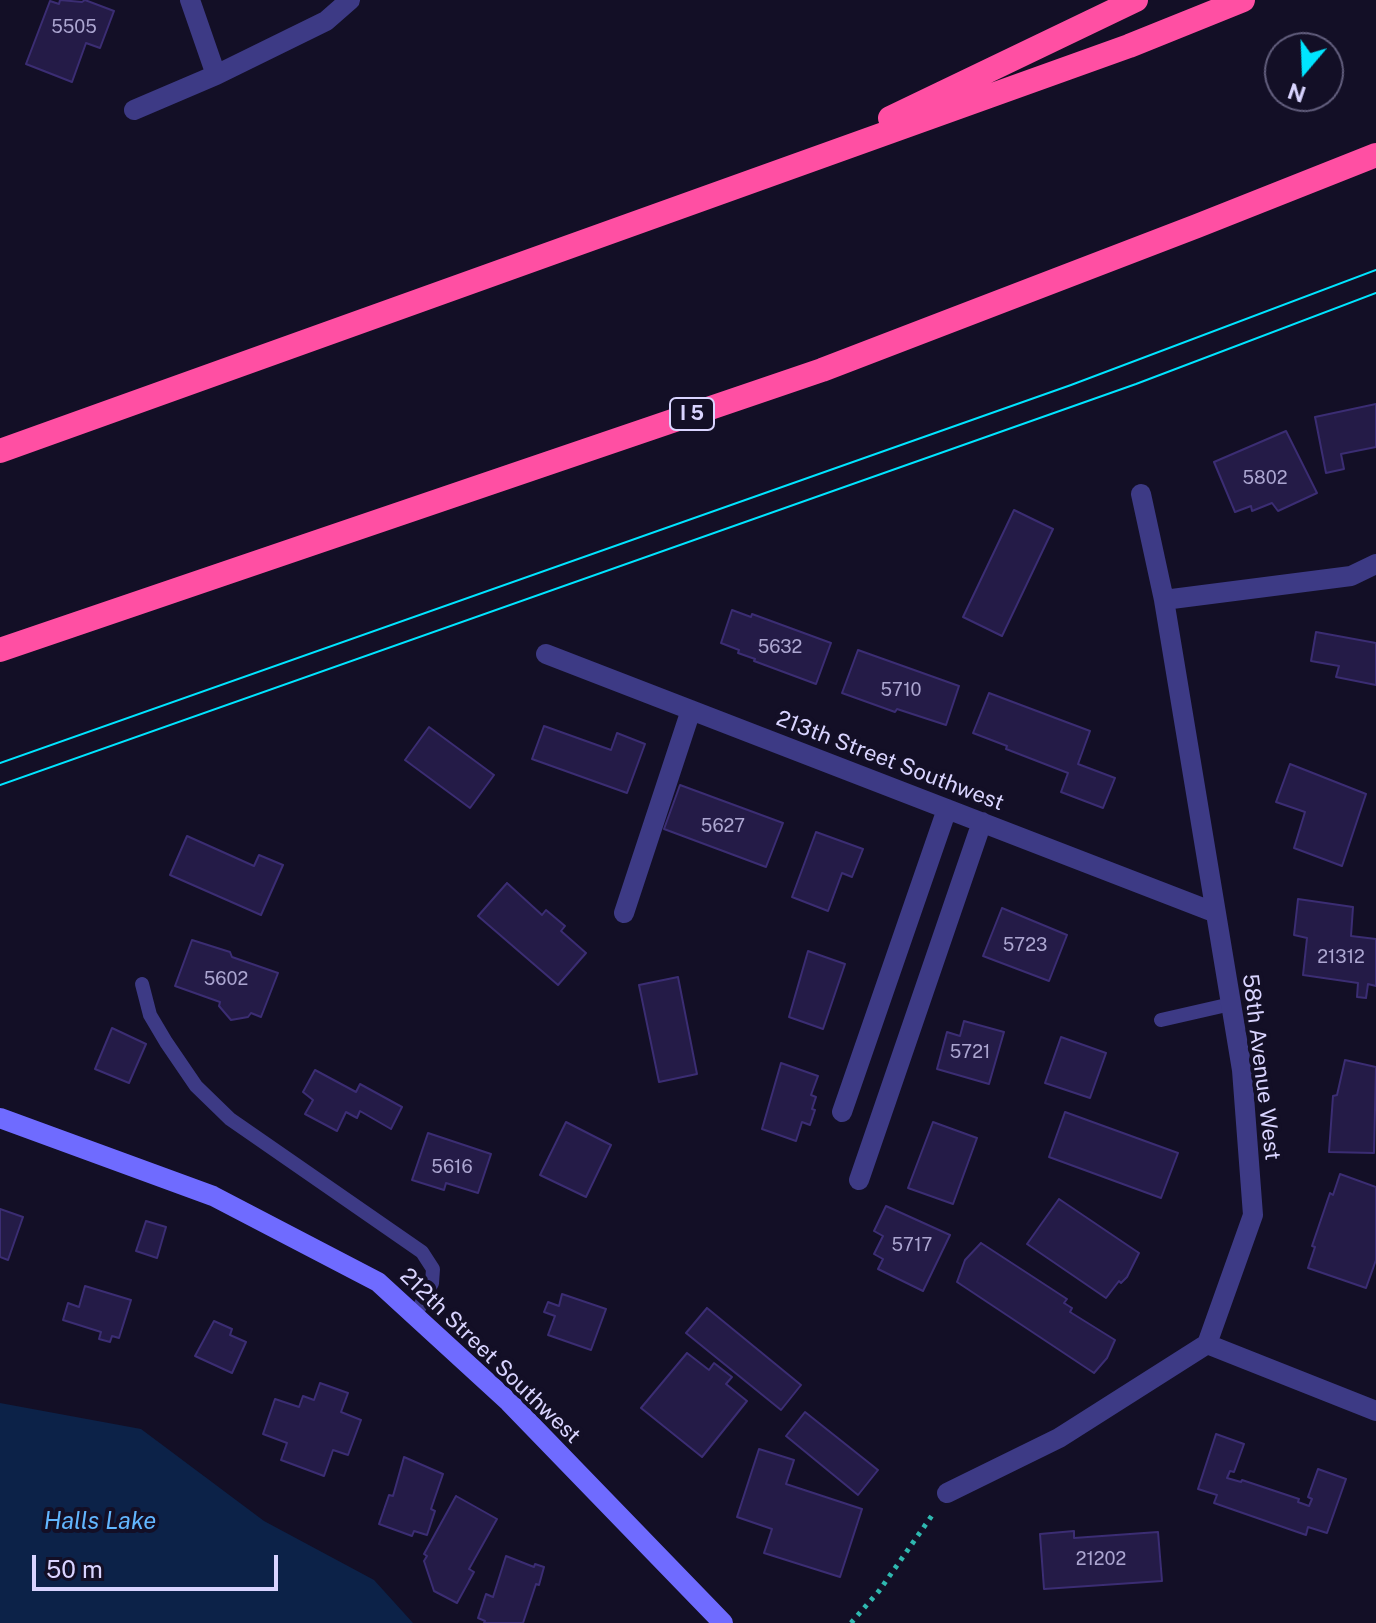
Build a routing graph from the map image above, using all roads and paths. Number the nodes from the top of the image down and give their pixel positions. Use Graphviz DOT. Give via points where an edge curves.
graph roads {
  1 [pos="190,0"];
  2 [pos="350,0"];
  3 [pos="1136,0"];
  4 [pos="1243,0"];
  5 [pos="216,75"];
  6 [pos="134,110"];
  7 [pos="1376,155"];
  8 [pos="768,176"];
  9 [pos="0,451"];
  10 [pos="1141,494"];
  11 [pos="1376,564"];
  12 [pos="1164,600"];
  13 [pos="0,650"];
  14 [pos="546,654"];
  15 [pos="691,710"];
  16 [pos="947,809"];
  17 [pos="982,822"];
  18 [pos="624,913"];
  19 [pos="1216,913"];
  20 [pos="142,984"];
  21 [pos="1231,1004"];
  22 [pos="1161,1020"];
  23 [pos="842,1112"];
  24 [pos="0,1118"];
  25 [pos="859,1180"];
  26 [pos="415,1316"];
  27 [pos="1207,1344"];
  28 [pos="1376,1411"];
  29 [pos="947,1493"];
  30 [pos="723,1623"];
  31 [pos="851,1623"];
  1 -- 5 [label="street"];
  2 -- 5 [label="street" via="326,21"];
  3 -- 8 [label="highway"];
  4 -- 8 [label="highway"];
  5 -- 6 [label="street"];
  7 -- 13 [label="highway, I 5" via="822,370"];
  8 -- 9 [label="highway"];
  10 -- 12 [label="street, 58th Avenue West"];
  11 -- 12 [label="street" via="1351,576"];
  12 -- 19 [label="street, 58th Avenue West"];
  14 -- 15 [label="street, 213th Street Southwest"];
  15 -- 16 [label="street, 213th Street Southwest"];
  15 -- 18 [label="street"];
  16 -- 17 [label="street, 213th Street Southwest"];
  16 -- 23 [label="street"];
  17 -- 19 [label="street, 213th Street Southwest"];
  17 -- 25 [label="street"];
  19 -- 21 [label="street, 58th Avenue West"];
  20 -- 26 [label="lane" via="150,1015 166,1042 196,1086 230,1119 422,1252 433,1269 432,1283"];
  21 -- 22 [label="lane"];
  21 -- 27 [label="street, 58th Avenue West" via="1242,1070 1253,1215"];
  24 -- 26 [label="main road, 212th Street Southwest" via="213,1196 378,1282"];
  26 -- 30 [label="main road, 212th Street Southwest" via="509,1402"];
  27 -- 28 [label="street"];
  27 -- 29 [label="street" via="1059,1438"];
  29 -- 31 [label="path"];
}
